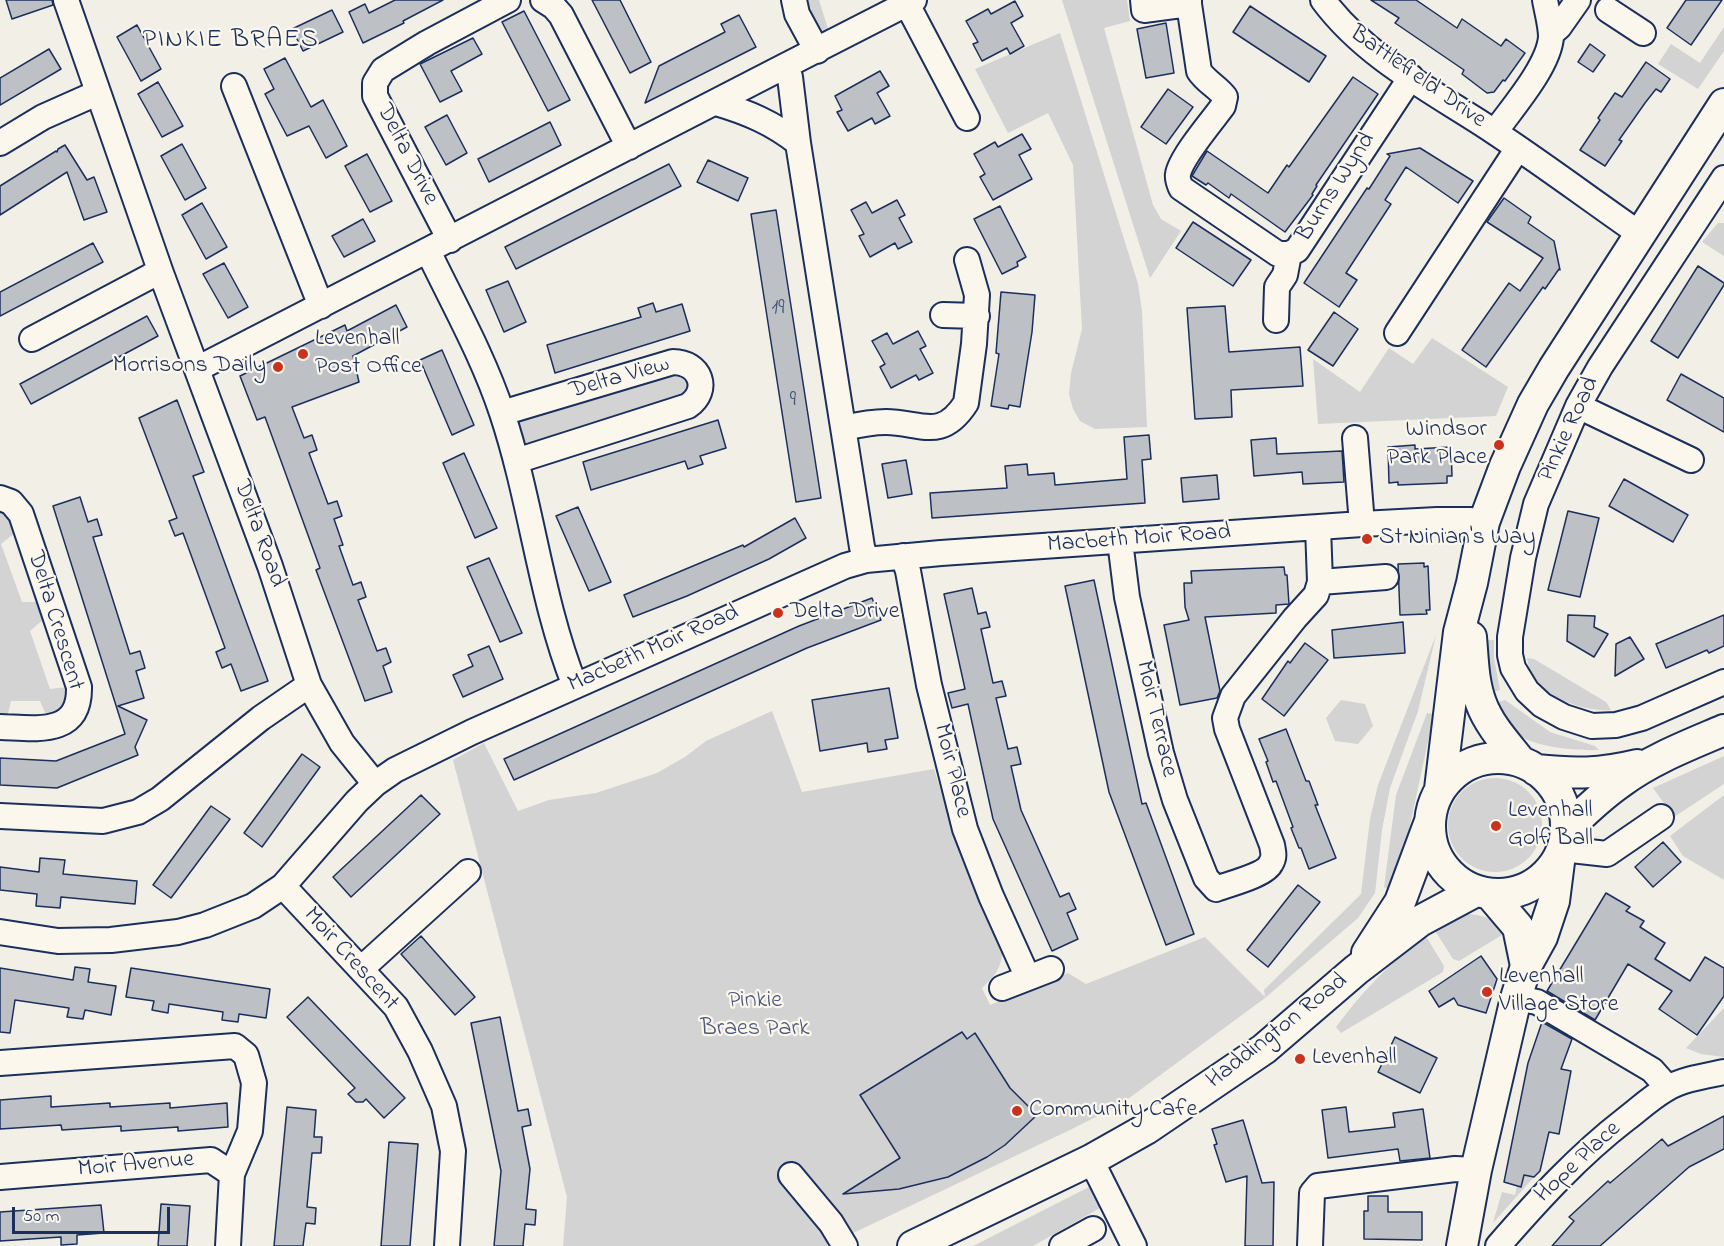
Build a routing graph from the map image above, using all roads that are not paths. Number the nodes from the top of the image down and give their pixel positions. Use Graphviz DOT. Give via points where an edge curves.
graph roads {
  1 [pos="66,0"];
  2 [pos="508,0"];
  3 [pos="543,0"];
  4 [pos="794,0"];
  5 [pos="1143,0"];
  6 [pos="1323,0"];
  7 [pos="1545,0"];
  8 [pos="1578,0"];
  9 [pos="911,2"];
  10 [pos="1189,2"];
  11 [pos="1605,3"];
  12 [pos="1643,33"];
  13 [pos="1551,34"];
  14 [pos="817,51"];
  15 [pos="785,66"];
  16 [pos="1411,77"];
  17 [pos="234,86"];
  18 [pos="97,93"];
  19 [pos="716,103"];
  20 [pos="1724,105"];
  21 [pos="967,118"];
  22 [pos="1495,132"];
  23 [pos="0,143"];
  24 [pos="798,143"];
  25 [pos="629,147"];
  26 [pos="1518,148"];
  27 [pos="1722,187"];
  28 [pos="1640,234"];
  29 [pos="450,240"];
  30 [pos="428,251"];
  31 [pos="1289,254"];
  32 [pos="967,261"];
  33 [pos="161,273"];
  34 [pos="321,306"];
  35 [pos="943,315"];
  36 [pos="977,316"];
  37 [pos="1276,320"];
  38 [pos="1397,333"];
  39 [pos="32,339"];
  40 [pos="197,369"];
  41 [pos="1578,405"];
  42 [pos="502,413"];
  43 [pos="843,428"];
  44 [pos="1355,438"];
  45 [pos="1691,460"];
  46 [pos="516,461"];
  47 [pos="0,498"];
  48 [pos="1484,522"];
  49 [pos="1362,524"];
  50 [pos="1318,527"];
  51 [pos="1120,541"];
  52 [pos="903,556"];
  53 [pos="866,560"];
  54 [pos="1386,577"];
  55 [pos="1320,582"];
  56 [pos="1472,583"];
  57 [pos="1724,682"];
  58 [pos="309,685"];
  59 [pos="575,686"];
  60 [pos="0,727"];
  61 [pos="1724,729"];
  62 [pos="1658,760"];
  63 [pos="1528,766"];
  64 [pos="375,784"];
  65 [pos="1440,789"];
  66 [pos="0,816"];
  67 [pos="1661,817"];
  68 [pos="1429,824"];
  69 [pos="1562,844"];
  70 [pos="468,872"];
  71 [pos="283,886"];
  72 [pos="1483,892"];
  73 [pos="0,932"];
  74 [pos="1526,966"];
  75 [pos="361,969"];
  76 [pos="1051,969"];
  77 [pos="1356,970"];
  78 [pos="1028,978"];
  79 [pos="1002,988"];
  80 [pos="1516,998"];
  81 [pos="0,1063"];
  82 [pos="1724,1072"];
  83 [pos="1668,1088"];
  84 [pos="1091,1160"];
  85 [pos="1476,1170"];
  86 [pos="232,1174"];
  87 [pos="791,1175"];
  88 [pos="0,1177"];
  89 [pos="1093,1228"];
  90 [pos="228,1246"];
  91 [pos="447,1246"];
  92 [pos="844,1246"];
  93 [pos="913,1246"];
  94 [pos="1062,1246"];
  95 [pos="1134,1246"];
  96 [pos="1310,1246"];
  97 [pos="1462,1246"];
  98 [pos="1498,1246"];
  1 -- 18 [label="street, Delta Road"];
  2 -- 29 [label="street, Delta Drive" via="383,70 368,74 375,96"];
  3 -- 25 [label="street" via="561,15"];
  4 -- 14 [label="street" via="797,14"];
  5 -- 10 [label="street" via="1144,10"];
  6 -- 16 [label="street, Battlefield Drive" via="1358,40"];
  7 -- 13 [label="street"];
  8 -- 13 [label="street"];
  9 -- 14 [label="street"];
  9 -- 21 [label="street"];
  10 -- 31 [label="street, Burns Wynd" via="1199,71 1225,98 1184,160 1178,182 1181,188 1278,254"];
  11 -- 12 [label="street"];
  13 -- 22 [label="street" via="1542,65"];
  14 -- 15 [label="street"];
  15 -- 19 [label="street"];
  15 -- 24 [label="street" via="790,77"];
  16 -- 22 [label="street, Battlefield Drive"];
  16 -- 31 [label="street, Burns Wynd" via="1297,250"];
  17 -- 34 [label="street"];
  18 -- 23 [label="street" via="43,117"];
  18 -- 33 [label="street, Delta Road"];
  19 -- 24 [label="street" via="771,124"];
  19 -- 25 [label="street"];
  20 -- 28 [label="main road, Pinkie Road"];
  22 -- 26 [label="street, Battlefield Drive"];
  24 -- 43 [label="street"];
  25 -- 29 [label="street"];
  26 -- 28 [label="street, Battlefield Drive"];
  26 -- 38 [label="street" via="1440,247"];
  27 -- 41 [label="street, Pinkie Road"];
  28 -- 48 [label="main road, Pinkie Road" via="1533,404"];
  29 -- 30 [label="street"];
  30 -- 34 [label="street"];
  30 -- 42 [label="street" via="486,369"];
  31 -- 37 [label="street" via="1285,275 1277,287"];
  32 -- 36 [label="street" via="977,295"];
  33 -- 39 [label="street"];
  33 -- 40 [label="street, Delta Road"];
  34 -- 40 [label="street"];
  35 -- 36 [label="street"];
  36 -- 43 [label="street" via="966,403 958,415 932,427 886,422"];
  40 -- 58 [label="street, Delta Road"];
  41 -- 45 [label="street"];
  41 -- 57 [label="street, Pinkie Road" via="1536,504 1523,558 1510,637 1510,655 1519,680 1542,705 1592,726 1642,718"];
  42 -- 46 [label="street"];
  42 -- 46 [label="street, Delta View" via="673,362 686,362 700,381 697,400 688,406"];
  43 -- 53 [label="street"];
  44 -- 49 [label="street"];
  46 -- 59 [label="street" via="551,614"];
  47 -- 60 [label="street, Delta Crescent" via="11,502 21,514 79,687 79,697 72,714 58,726"];
  48 -- 49 [label="street, Macbeth Moir Road"];
  48 -- 56 [label="main road, Pinkie Road"];
  49 -- 50 [label="street, Macbeth Moir Road"];
  50 -- 51 [label="street, Macbeth Moir Road"];
  50 -- 55 [label="street"];
  51 -- 52 [label="street, Macbeth Moir Road"];
  51 -- 55 [label="street, Moir Terrace" via="1127,597 1161,753 1206,878 1216,889 1263,872 1274,855 1227,729 1227,708 1309,605"];
  52 -- 53 [label="street, Macbeth Moir Road"];
  52 -- 78 [label="street, Moir Place" via="929,685 965,829 990,896"];
  53 -- 59 [label="street, Macbeth Moir Road" via="825,573"];
  54 -- 55 [label="street"];
  56 -- 63 [label="main road, Pinkie Road" via="1471,634 1481,703 1494,727"];
  56 -- 65 [label="main road, Pinkie Road" via="1459,632"];
  58 -- 64 [label="street, Delta Road" via="342,743"];
  58 -- 66 [label="street" via="138,812 103,821"];
  59 -- 64 [label="street, Macbeth Moir Road" via="417,757"];
  61 -- 62 [label="main road"];
  62 -- 63 [label="main road" via="1608,772 1570,774"];
  62 -- 69 [label="main road" via="1623,780 1590,806"];
  63 -- 65 [label="main road" via="1498,758 1476,761 1456,772"];
  63 -- 69 [label="main road" via="1549,781 1559,796 1564,813"];
  64 -- 71 [label="street, Macbeth Moir Road"];
  65 -- 68 [label="main road"];
  67 -- 69 [label="street" via="1607,854"];
  68 -- 72 [label="main road" via="1432,845 1442,865 1457,881"];
  68 -- 77 [label="main road, Haddington Road" via="1400,902"];
  69 -- 72 [label="main road" via="1548,872 1531,885 1511,893"];
  69 -- 74 [label="main road" via="1554,901 1542,937"];
  70 -- 75 [label="street"];
  71 -- 73 [label="street, Macbeth Moir Road" via="253,906 178,932 58,941"];
  71 -- 75 [label="street, Moir Crescent"];
  72 -- 74 [label="main road" via="1518,927"];
  72 -- 77 [label="main road, Haddington Road" via="1420,921"];
  74 -- 80 [label="main road"];
  75 -- 91 [label="street, Moir Crescent" via="396,1007 444,1106 453,1151"];
  76 -- 78 [label="street"];
  77 -- 84 [label="main road, Haddington Road" via="1255,1056 1146,1129"];
  78 -- 79 [label="street"];
  80 -- 83 [label="street" via="1537,1002 1633,1058 1652,1070"];
  80 -- 85 [label="main road"];
  81 -- 86 [label="street" via="235,1046 246,1055 254,1083 250,1131"];
  82 -- 83 [label="street, Hope Place"];
  83 -- 98 [label="street, Hope Place" via="1590,1149"];
  84 -- 93 [label="main road, Haddington Road"];
  84 -- 95 [label="street"];
  85 -- 96 [label="street" via="1455,1169 1318,1186 1312,1193"];
  85 -- 97 [label="main road"];
  86 -- 88 [label="street, Moir Avenue" via="211,1160"];
  86 -- 90 [label="street"];
  87 -- 92 [label="street" via="831,1223"];
  89 -- 94 [label="street"];
}
